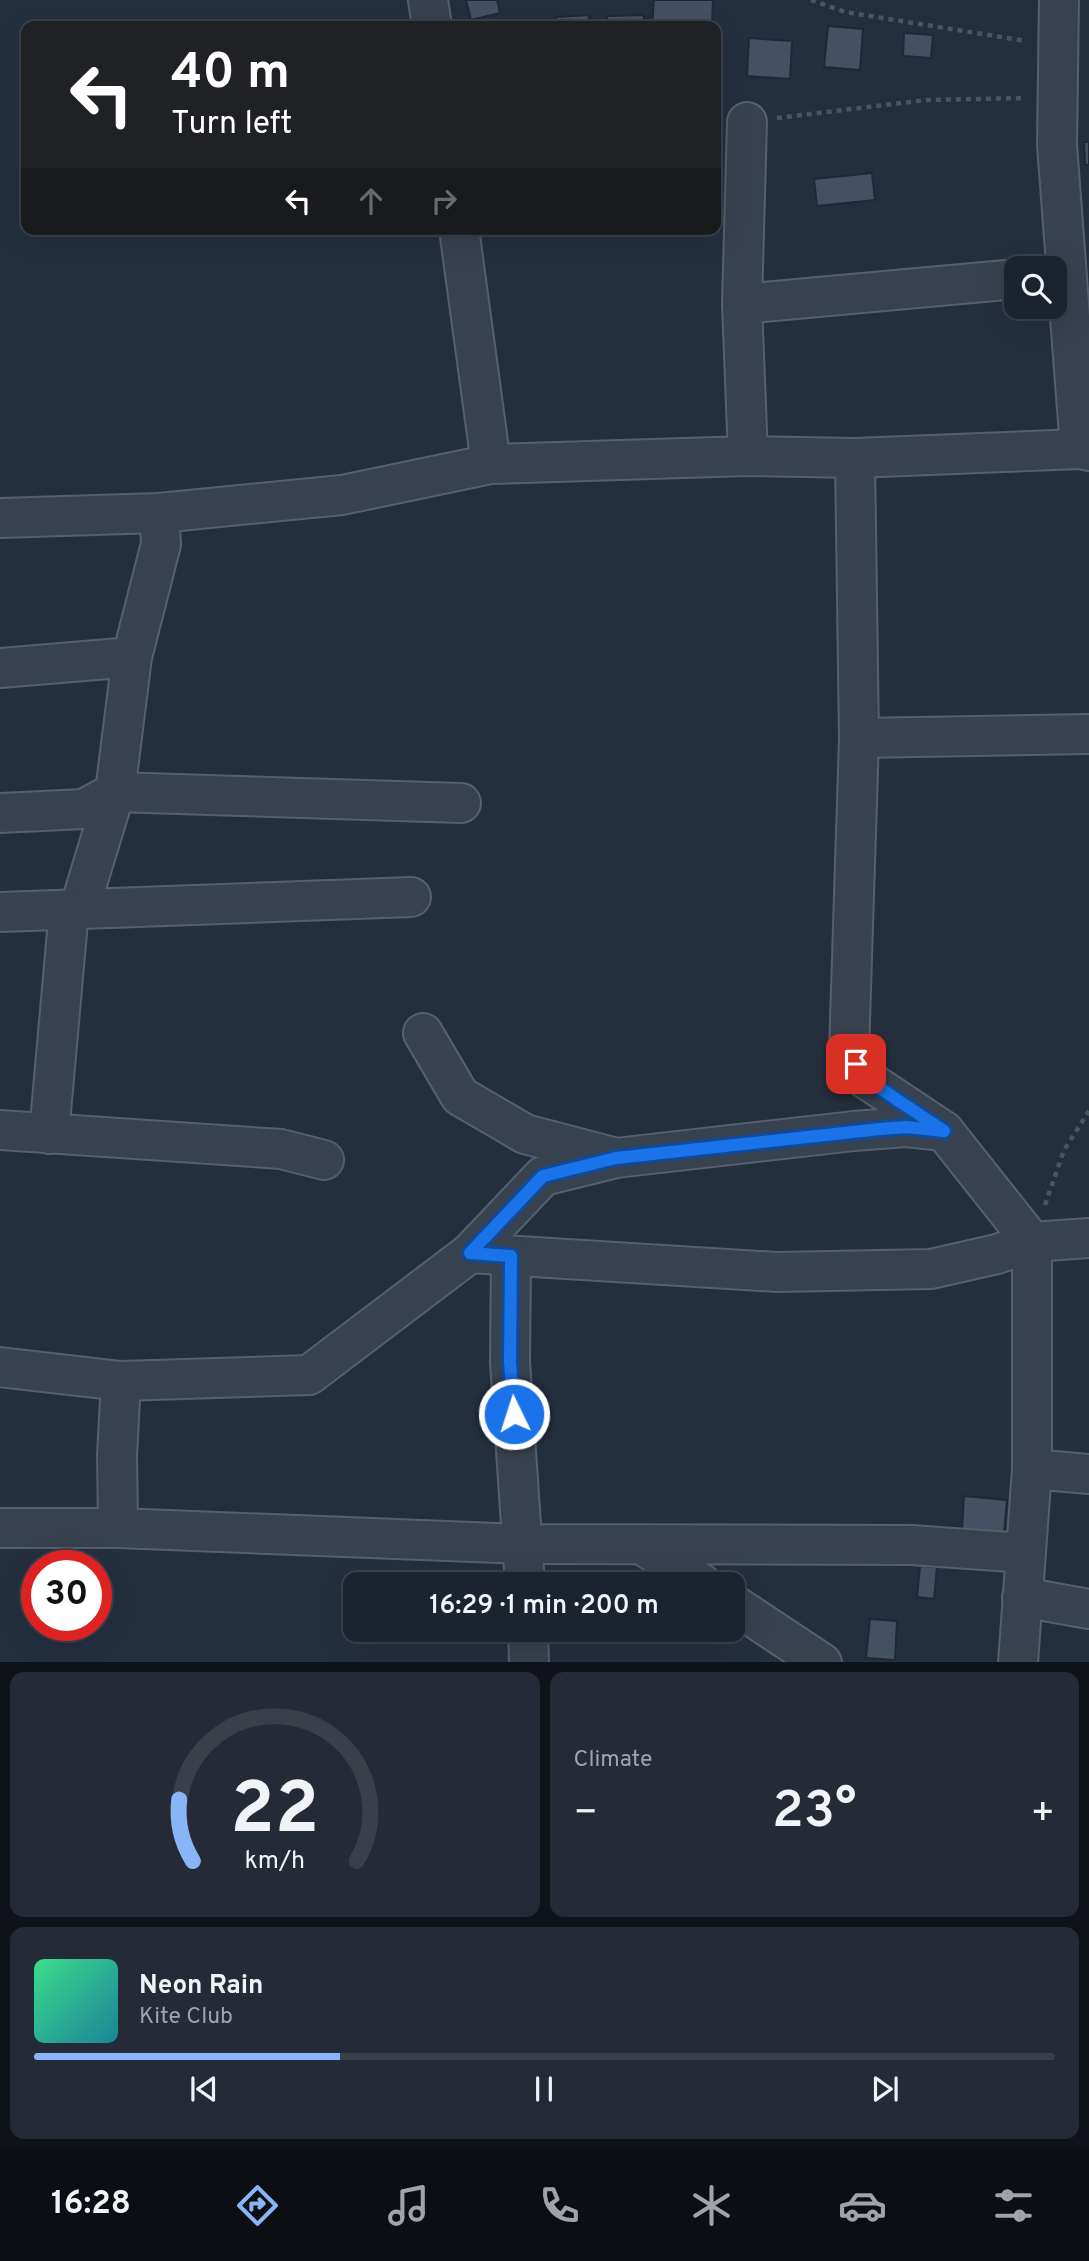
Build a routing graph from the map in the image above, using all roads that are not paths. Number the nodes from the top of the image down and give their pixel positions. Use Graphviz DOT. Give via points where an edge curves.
graph roads {
  1 [pos="428,0"];
  2 [pos="1059,0"];
  3 [pos="431,21"];
  4 [pos="747,121"];
  5 [pos="460,235"];
  6 [pos="1004,280"];
  7 [pos="1070,280"];
  8 [pos="742,304"];
  9 [pos="1085,450"];
  10 [pos="748,456"];
  11 [pos="855,458"];
  12 [pos="491,464"];
  13 [pos="159,513"];
  14 [pos="0,518"];
  15 [pos="132,657"];
  16 [pos="0,668"];
  17 [pos="1089,734"];
  18 [pos="859,738"];
  19 [pos="115,792"];
  20 [pos="461,803"];
  21 [pos="0,813"];
  22 [pos="411,897"];
  23 [pos="74,910"];
  24 [pos="0,912"];
  25 [pos="423,1033"];
  26 [pos="0,1130"];
  27 [pos="944,1131"];
  28 [pos="49,1135"];
  29 [pos="616,1158"];
  30 [pos="324,1160"];
  31 [pos="1089,1238"];
  32 [pos="1031,1242"];
  33 [pos="470,1253"];
  34 [pos="511,1256"];
  35 [pos="0,1367"];
  36 [pos="121,1381"];
  37 [pos="1032,1469"];
  38 [pos="1089,1474"];
  39 [pos="0,1528"];
  40 [pos="118,1528"];
  41 [pos="523,1544"];
  42 [pos="644,1546"];
  43 [pos="1025,1553"];
  44 [pos="524,1572"];
  45 [pos="684,1572"];
  46 [pos="1022,1597"];
  47 [pos="1089,1609"];
  48 [pos="745,1612"];
  49 [pos="528,1642"];
  50 [pos="529,1662"];
  51 [pos="822,1662"];
  52 [pos="1018,1662"];
  1 -- 3 [label="street"];
  2 -- 7 [label="street" via="1057,145"];
  4 -- 8 [label="street"];
  5 -- 12 [label="street"];
  6 -- 8 [label="street"];
  7 -- 9 [label="street"];
  8 -- 10 [label="street"];
  9 -- 11 [label="street"];
  10 -- 11 [label="street"];
  10 -- 12 [label="street"];
  11 -- 18 [label="street"];
  12 -- 13 [label="street" via="342,495"];
  13 -- 14 [label="street"];
  13 -- 15 [label="street" via="162,544"];
  15 -- 16 [label="street"];
  15 -- 19 [label="street"];
  17 -- 18 [label="street"];
  18 -- 27 [label="street" via="849,1052 863,1077"];
  19 -- 20 [label="street"];
  19 -- 21 [label="street" via="84,809"];
  19 -- 23 [label="street"];
  22 -- 23 [label="street"];
  23 -- 24 [label="street"];
  23 -- 28 [label="street"];
  25 -- 29 [label="street" via="460,1096 525,1135"];
  26 -- 28 [label="street"];
  27 -- 29 [label="street" via="906,1127 867,1130"];
  27 -- 32 [label="street"];
  28 -- 30 [label="street" via="281,1149"];
  29 -- 33 [label="street" via="543,1176"];
  31 -- 32 [label="street"];
  32 -- 34 [label="street" via="931,1269 777,1272"];
  32 -- 37 [label="street"];
  33 -- 34 [label="street"];
  33 -- 36 [label="street" via="309,1375"];
  34 -- 41 [label="street" via="510,1362"];
  35 -- 36 [label="street"];
  36 -- 40 [label="street"];
  37 -- 38 [label="street"];
  37 -- 43 [label="street"];
  39 -- 40 [label="street"];
  40 -- 41 [label="street"];
  41 -- 42 [label="street"];
  41 -- 44 [label="street"];
  42 -- 43 [label="street" via="813,1543"];
  42 -- 45 [label="street"];
  43 -- 46 [label="street"];
  46 -- 47 [label="street"];
  46 -- 52 [label="street"];
  48 -- 51 [label="street"];
  49 -- 50 [label="street"];
}
